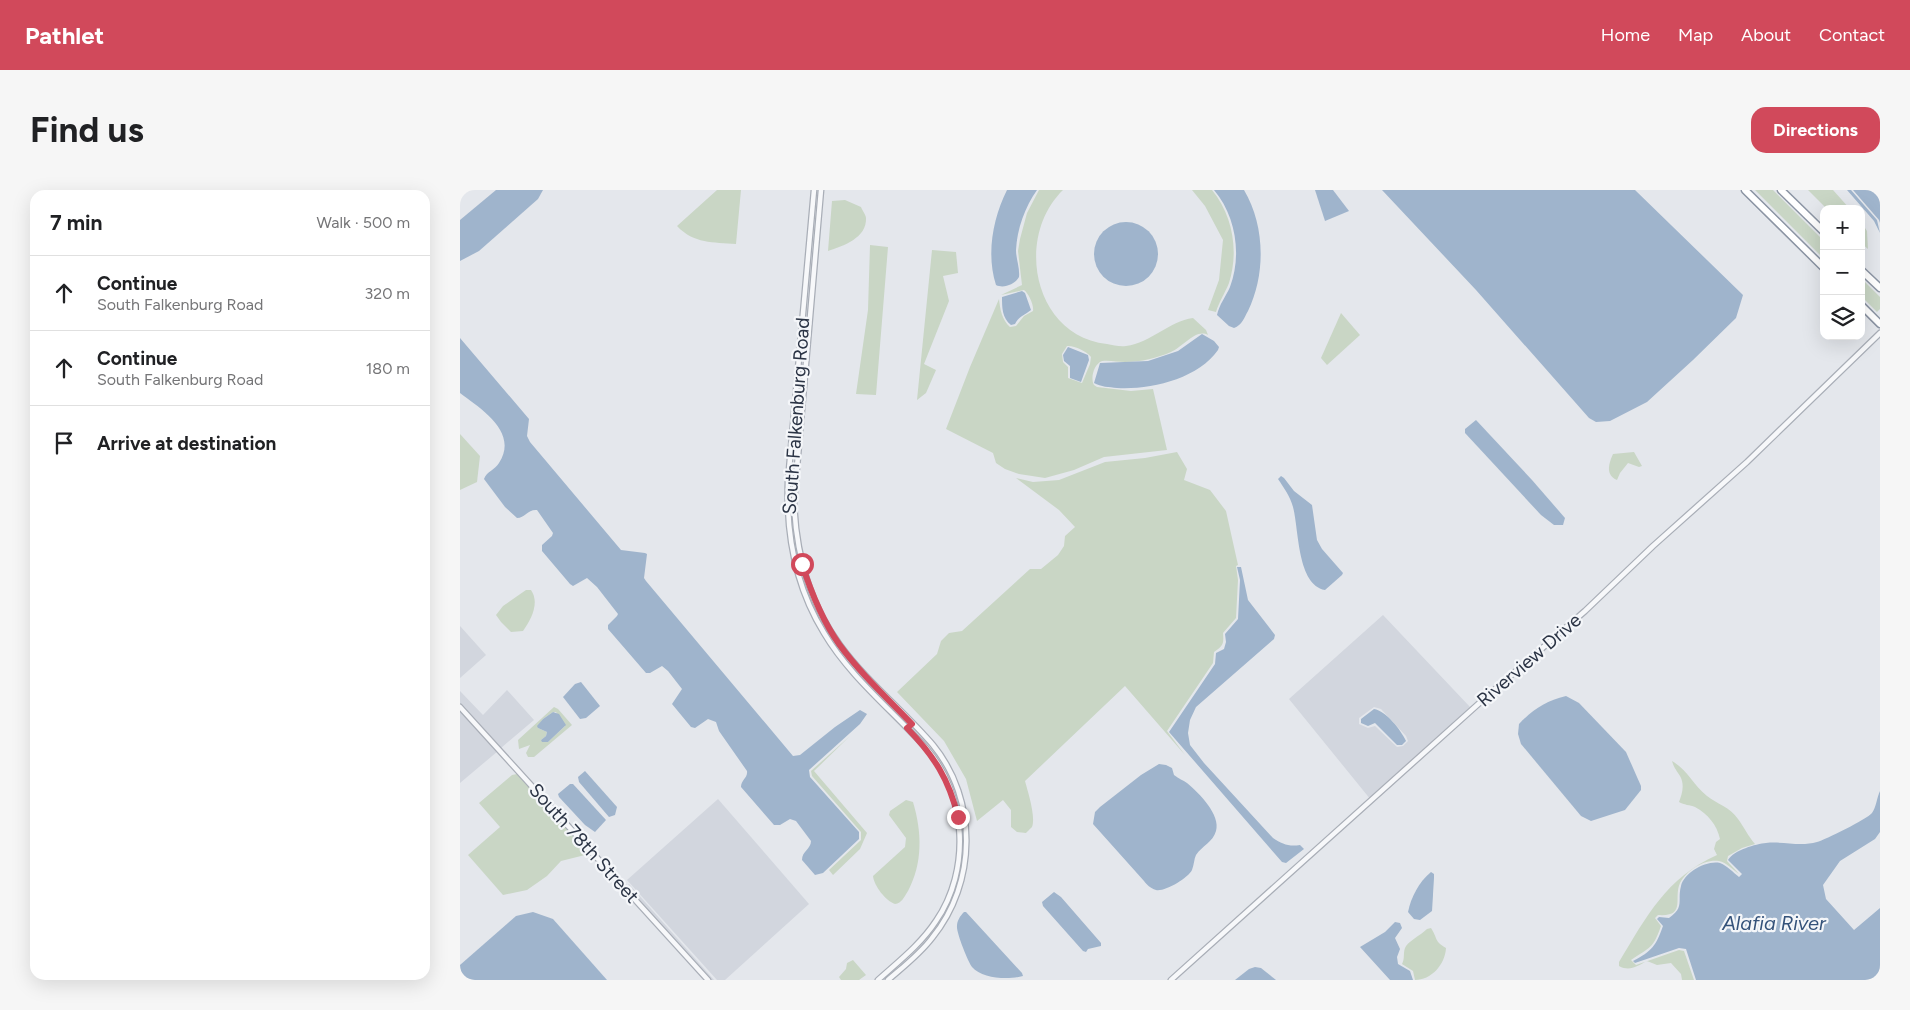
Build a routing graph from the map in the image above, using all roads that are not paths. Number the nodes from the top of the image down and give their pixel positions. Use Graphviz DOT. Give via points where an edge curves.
graph roads {
  1 [pos="814,190"];
  2 [pos="821,190"];
  3 [pos="1746,190"];
  4 [pos="1781,190"];
  5 [pos="1820,228"];
  6 [pos="1820,264"];
  7 [pos="1865,274"];
  8 [pos="1880,288"];
  9 [pos="804,305"];
  10 [pos="811,305"];
  11 [pos="1865,309"];
  12 [pos="1880,324"];
  13 [pos="1880,333"];
  14 [pos="821,612"];
  15 [pos="815,616"];
  16 [pos="460,706"];
  17 [pos="912,724"];
  18 [pos="907,728"];
  19 [pos="708,980"];
  20 [pos="878,980"];
  21 [pos="888,980"];
  22 [pos="1171,980"];
  1 -- 9 [label="street, South Falkenburg Road"];
  2 -- 10 [label="street, South Falkenburg Road"];
  3 -- 6 [label="highway"];
  4 -- 5 [label="highway"];
  7 -- 8 [label="highway"];
  9 -- 10 [label="street"];
  9 -- 15 [label="street, South Falkenburg Road" via="787,502 795,566"];
  10 -- 14 [label="street, South Falkenburg Road" via="795,481 795,519 802,564"];
  11 -- 12 [label="highway"];
  13 -- 22 [label="street, Riverview Drive" via="1747,462 1585,611"];
  14 -- 15 [label="street"];
  14 -- 17 [label="street, South Falkenburg Road" via="854,663"];
  15 -- 18 [label="street, South Falkenburg Road" via="849,667"];
  16 -- 19 [label="street, South 78th Street"];
  17 -- 18 [label="street"];
  17 -- 21 [label="street, South Falkenburg Road" via="933,746 954,780 964,815 966,856 960,887 942,924 920,952"];
  18 -- 20 [label="street, South Falkenburg Road" via="928,750 948,783 958,817 960,856 954,885 937,920 915,946"];
}
